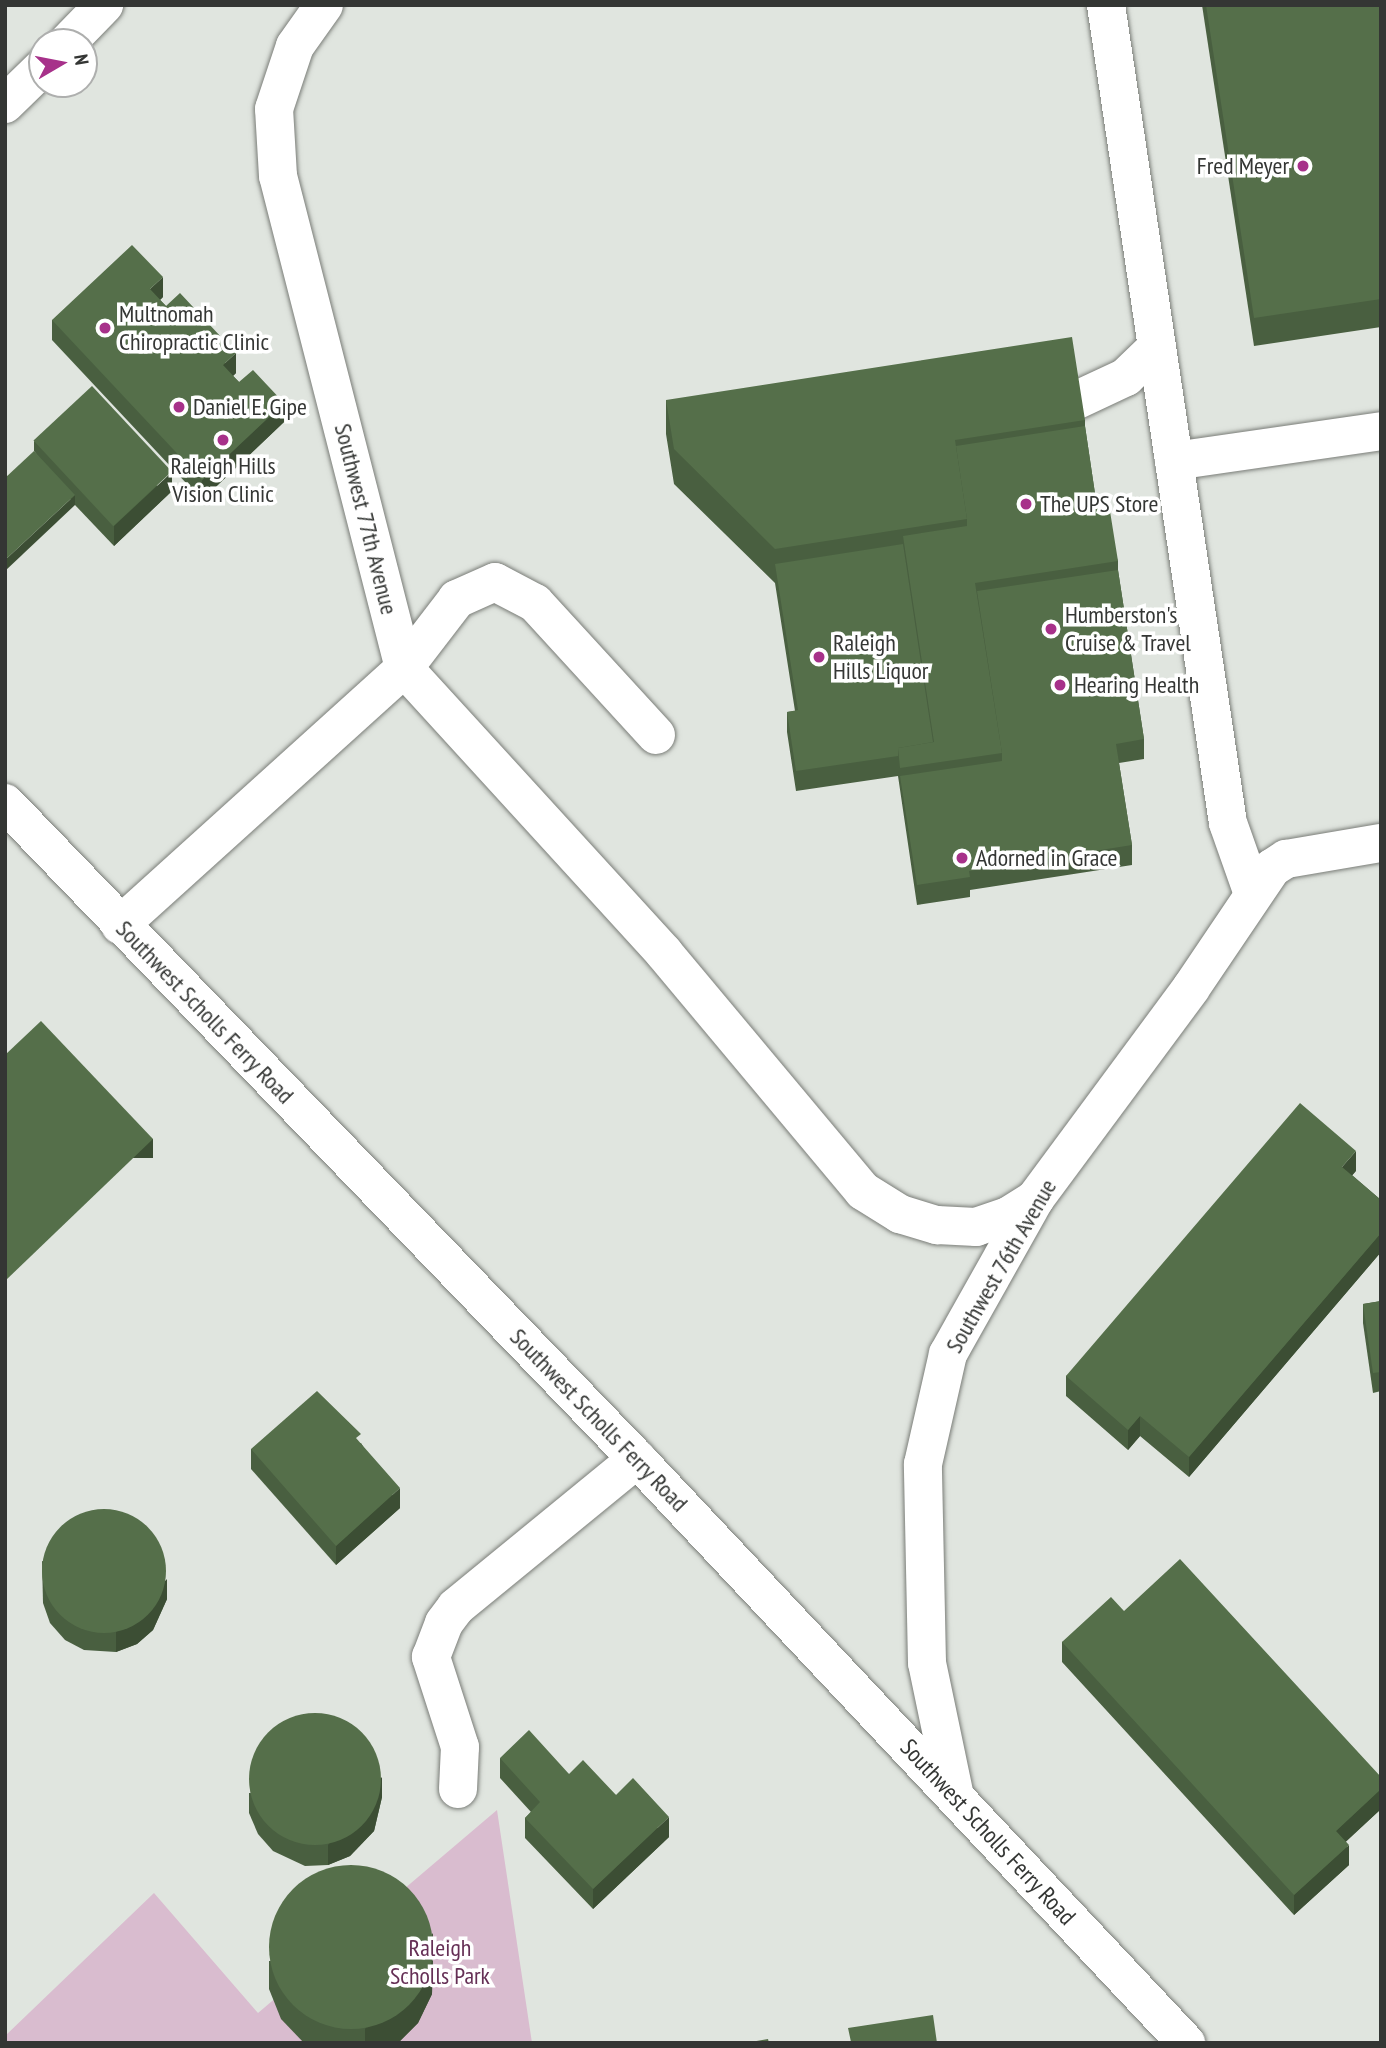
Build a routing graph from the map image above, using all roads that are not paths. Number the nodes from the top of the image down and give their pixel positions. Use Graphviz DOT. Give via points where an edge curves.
graph roads {
  1 [pos="104,5"];
  2 [pos="324,5"];
  3 [pos="1106,5"];
  4 [pos="82,28"];
  5 [pos="28,82"];
  6 [pos="5,104"];
  7 [pos="1157,347"];
  8 [pos="1077,400"];
  9 [pos="1381,431"];
  10 [pos="1174,461"];
  11 [pos="404,668"];
  12 [pos="656,735"];
  13 [pos="5,803"];
  14 [pos="1381,843"];
  15 [pos="1253,894"];
  16 [pos="120,925"];
  17 [pos="1035,1199"];
  18 [pos="637,1459"];
  19 [pos="458,1789"];
  20 [pos="955,1797"];
  21 [pos="1186,2043"];
  1 -- 4 [label="main road"];
  2 -- 11 [label="main road, Southwest 77th Avenue" via="295,46 274,109 278,176"];
  3 -- 7 [label="main road"];
  5 -- 6 [label="main road"];
  7 -- 8 [label="main road" via="1126,377"];
  7 -- 10 [label="main road"];
  9 -- 10 [label="main road"];
  10 -- 15 [label="main road" via="1228,823"];
  11 -- 12 [label="main road" via="457,599 495,582 536,603"];
  11 -- 16 [label="main road"];
  11 -- 17 [label="main road" via="664,953 863,1191 900,1214 937,1225 976,1227 1008,1216"];
  13 -- 16 [label="main road, Southwest Scholls Ferry Road"];
  14 -- 15 [label="main road, Southwest 76th Avenue" via="1286,859 1272,868"];
  15 -- 17 [label="main road, Southwest 76th Avenue" via="1191,988"];
  16 -- 18 [label="main road, Southwest Scholls Ferry Road"];
  17 -- 20 [label="main road, Southwest 76th Avenue" via="948,1354 923,1464 927,1663"];
  18 -- 19 [label="main road" via="456,1607 444,1623 431,1657 460,1746"];
  18 -- 20 [label="main road, Southwest Scholls Ferry Road"];
  20 -- 21 [label="main road, Southwest Scholls Ferry Road"];
}
